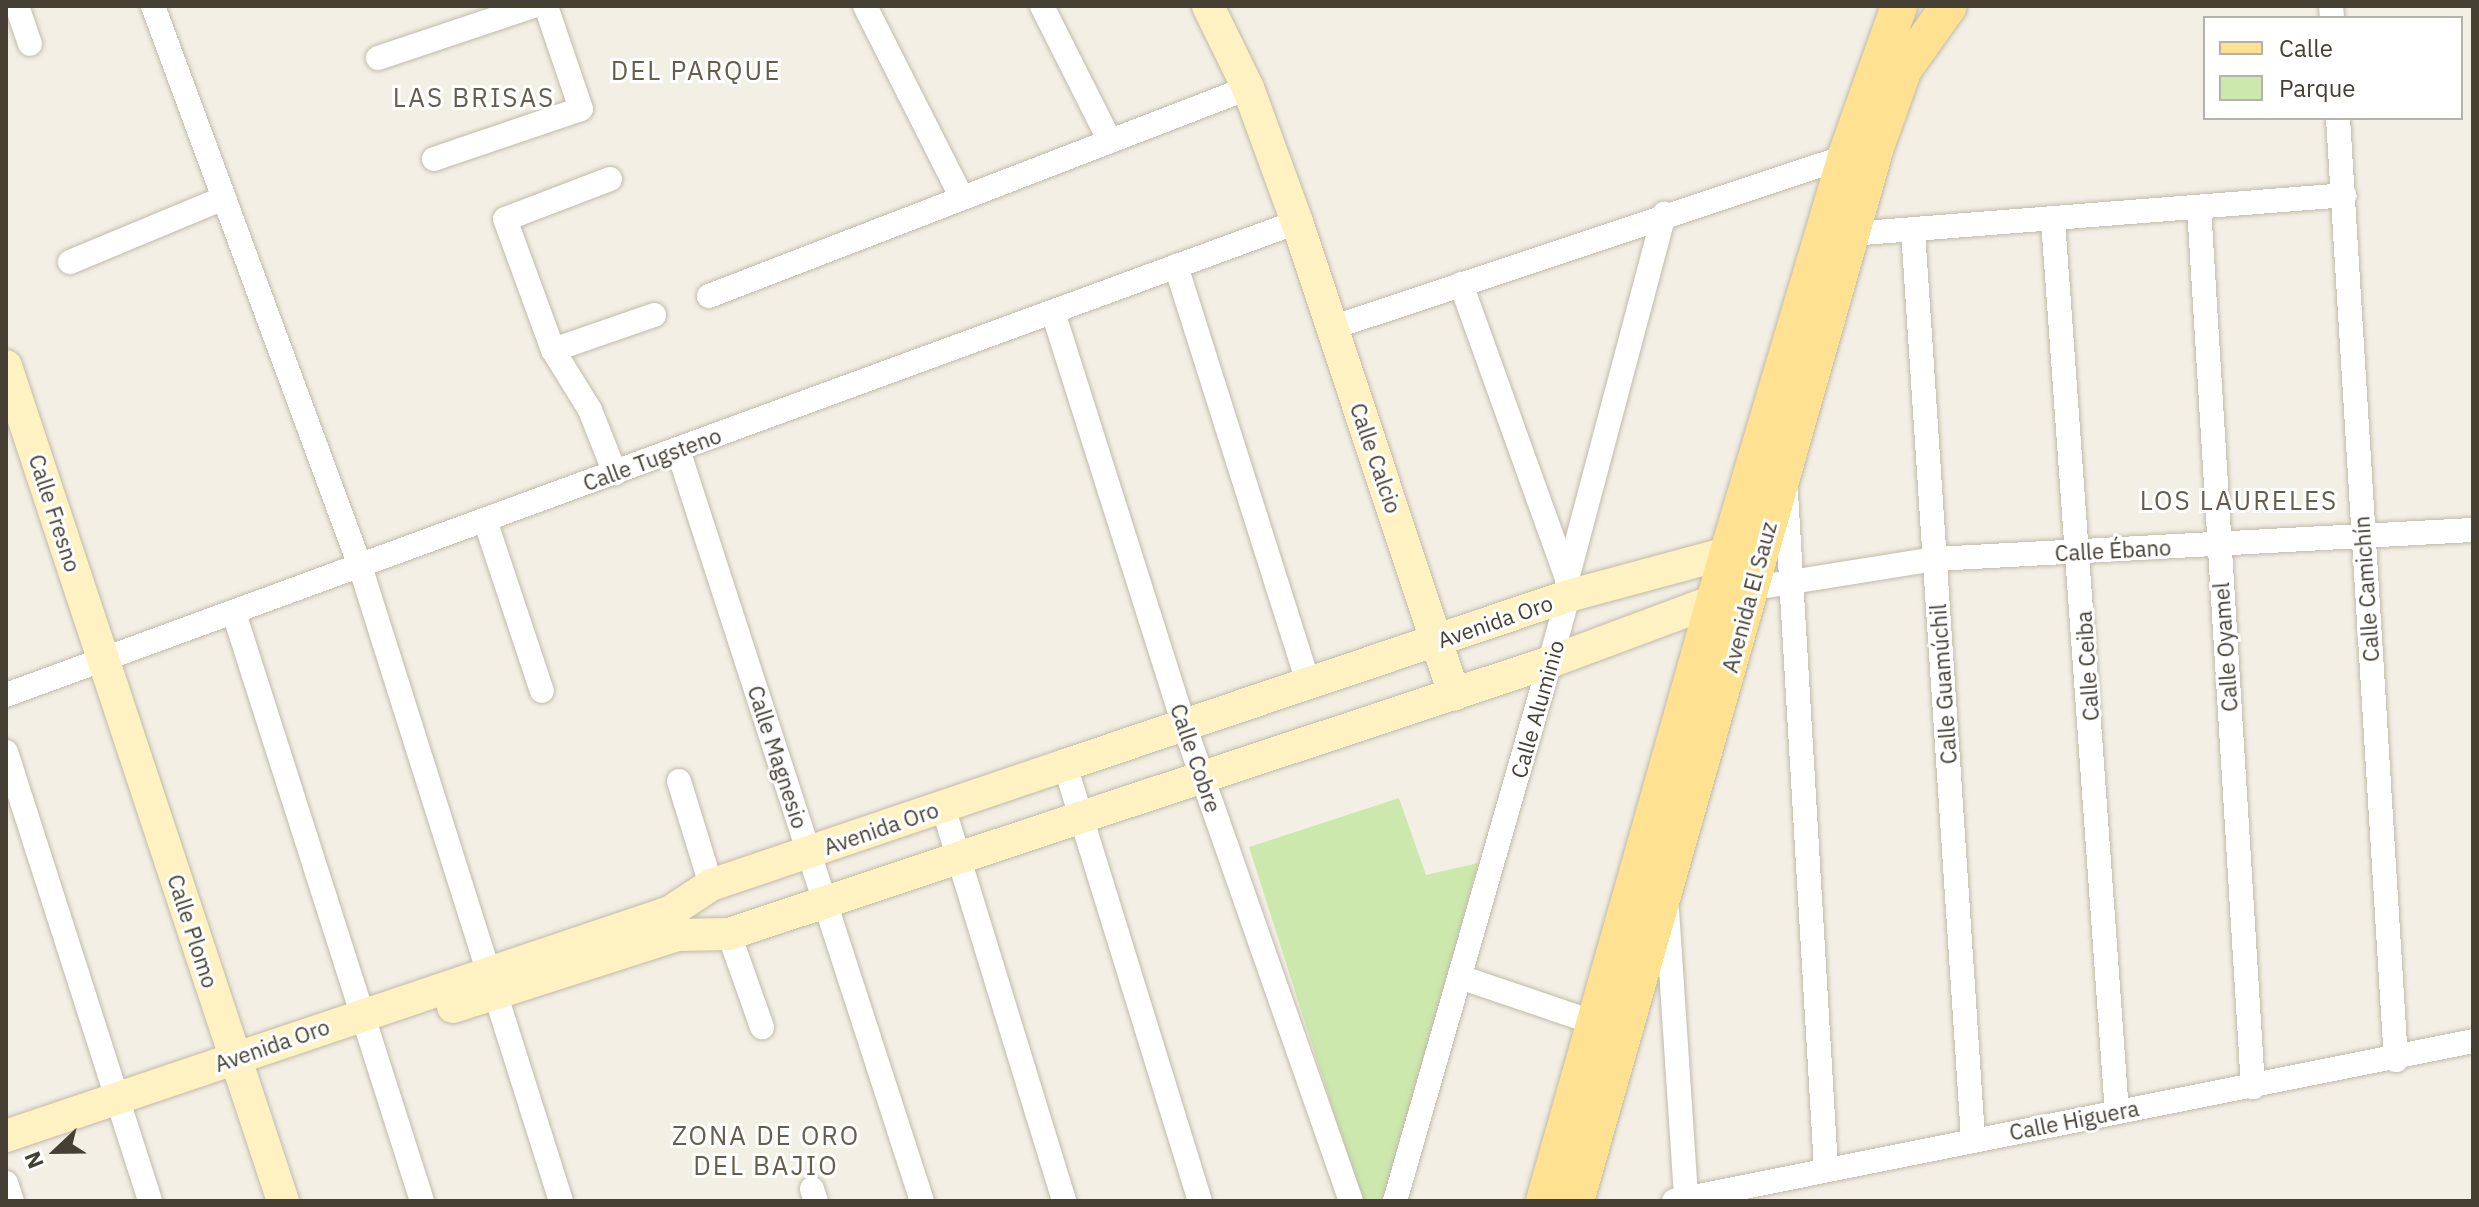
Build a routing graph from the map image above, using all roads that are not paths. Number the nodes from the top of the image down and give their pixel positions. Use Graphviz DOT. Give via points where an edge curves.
graph roads {
  1 [pos="17,6"];
  2 [pos="153,6"];
  3 [pos="533,6"];
  4 [pos="546,6"];
  5 [pos="865,6"];
  6 [pos="1042,6"];
  7 [pos="1208,6"];
  8 [pos="1899,6"];
  9 [pos="1949,6"];
  10 [pos="30,44"];
  11 [pos="378,58"];
  12 [pos="1248,88"];
  13 [pos="2338,120"];
  14 [pos="1110,141"];
  15 [pos="1861,151"];
  16 [pos="434,159"];
  17 [pos="610,179"];
  18 [pos="2344,195"];
  19 [pos="961,196"];
  20 [pos="224,198"];
  21 [pos="2199,207"];
  22 [pos="1664,214"];
  23 [pos="2053,220"];
  24 [pos="1297,222"];
  25 [pos="1913,230"];
  26 [pos="1851,234"];
  27 [pos="70,262"];
  28 [pos="1176,266"];
  29 [pos="1461,284"];
  30 [pos="709,296"];
  31 [pos="1053,312"];
  32 [pos="654,315"];
  33 [pos="1331,328"];
  34 [pos="553,350"];
  35 [pos="6,366"];
  36 [pos="14,419"];
  37 [pos="678,450"];
  38 [pos="1784,467"];
  39 [pos="615,473"];
  40 [pos="485,520"];
  41 [pos="2473,530"];
  42 [pos="2363,533"];
  43 [pos="1765,544"];
  44 [pos="2219,545"];
  45 [pos="2080,551"];
  46 [pos="1728,552"];
  47 [pos="1935,559"];
  48 [pos="360,566"];
  49 [pos="1792,580"];
  50 [pos="1567,588"];
  51 [pos="1754,588"];
  52 [pos="1715,598"];
  53 [pos="234,613"];
  54 [pos="1438,641"];
  55 [pos="103,661"];
  56 [pos="1550,662"];
  57 [pos="1309,686"];
  58 [pos="542,691"];
  59 [pos="6,695"];
  60 [pos="1454,695"];
  61 [pos="1184,725"];
  62 [pos="6,752"];
  63 [pos="1065,765"];
  64 [pos="1203,778"];
  65 [pos="679,781"];
  66 [pos="943,807"];
  67 [pos="1081,817"];
  68 [pos="809,853"];
  69 [pos="959,856"];
  70 [pos="1665,882"];
  71 [pos="711,885"];
  72 [pos="826,900"];
  73 [pos="729,934"];
  74 [pos="1460,977"];
  75 [pos="490,983"];
  76 [pos="367,1024"];
  77 [pos="1598,1024"];
  78 [pos="762,1027"];
  79 [pos="2473,1041"];
  80 [pos="2396,1060"];
  81 [pos="237,1066"];
  82 [pos="2253,1087"];
  83 [pos="119,1107"];
  84 [pos="2117,1112"];
  85 [pos="6,1136"];
  86 [pos="1973,1139"];
  87 [pos="6,1156"];
  88 [pos="1826,1169"];
  89 [pos="6,1183"];
  90 [pos="1680,1200"];
  91 [pos="12,1201"];
  92 [pos="150,1201"];
  93 [pos="283,1201"];
  94 [pos="422,1201"];
  95 [pos="561,1201"];
  96 [pos="922,1201"];
  97 [pos="1064,1201"];
  98 [pos="1200,1201"];
  99 [pos="1351,1201"];
  100 [pos="1395,1201"];
  101 [pos="1544,1201"];
  102 [pos="1576,1201"];
  1 -- 10 [label="street"];
  2 -- 20 [label="street"];
  3 -- 11 [label="street"];
  4 -- 16 [label="street" via="581,109"];
  5 -- 19 [label="street"];
  6 -- 14 [label="street"];
  7 -- 12 [label="main road, Calle Calcio"];
  8 -- 15 [label="main road, Avenida El Sauz"];
  9 -- 15 [label="main road, Avenida El Sauz" via="1904,69"];
  12 -- 14 [label="street"];
  12 -- 24 [label="main road, Calle Calcio"];
  13 -- 18 [label="street, Calle Camichín"];
  14 -- 19 [label="street"];
  15 -- 22 [label="street"];
  15 -- 26 [label="main road, Avenida El Sauz"];
  15 -- 46 [label="main road, Avenida El Sauz"];
  17 -- 34 [label="street" via="505,219"];
  18 -- 21 [label="street"];
  18 -- 42 [label="street, Calle Camichín"];
  19 -- 30 [label="street"];
  20 -- 27 [label="street"];
  20 -- 48 [label="street"];
  21 -- 23 [label="street"];
  21 -- 44 [label="street, Calle Oyamel"];
  22 -- 29 [label="street"];
  22 -- 50 [label="street, Calle Aluminio"];
  23 -- 25 [label="street"];
  23 -- 45 [label="street, Calle Ceiba"];
  24 -- 28 [label="street, Calle Tugsteno"];
  24 -- 33 [label="main road, Calle Calcio"];
  25 -- 26 [label="street"];
  25 -- 47 [label="street, Calle Guamúchil"];
  26 -- 38 [label="main road, Avenida El Sauz"];
  28 -- 31 [label="street, Calle Tugsteno"];
  28 -- 57 [label="street"];
  29 -- 33 [label="street"];
  29 -- 50 [label="street"];
  31 -- 37 [label="street, Calle Tugsteno"];
  31 -- 61 [label="street, Calle Cobre"];
  32 -- 34 [label="street"];
  33 -- 54 [label="main road, Calle Calcio"];
  34 -- 39 [label="street" via="590,410"];
  35 -- 36 [label="main road, Calle Fresno"];
  36 -- 55 [label="main road, Calle Fresno"];
  37 -- 39 [label="street, Calle Tugsteno"];
  37 -- 68 [label="street, Calle Magnesio"];
  38 -- 43 [label="main road, Avenida El Sauz"];
  38 -- 49 [label="street"];
  39 -- 40 [label="street, Calle Tugsteno"];
  40 -- 48 [label="street, Calle Tugsteno"];
  40 -- 58 [label="street"];
  41 -- 42 [label="street, Calle Ébano"];
  42 -- 44 [label="street, Calle Ébano"];
  42 -- 80 [label="street, Calle Camichín"];
  43 -- 46 [label="main road, Avenida Oro"];
  43 -- 51 [label="main road, Avenida El Sauz"];
  44 -- 45 [label="street, Calle Ébano"];
  44 -- 82 [label="street, Calle Oyamel"];
  45 -- 47 [label="street, Calle Ébano"];
  45 -- 84 [label="street, Calle Ceiba"];
  46 -- 50 [label="main road, Avenida Oro"];
  46 -- 52 [label="main road, Avenida El Sauz"];
  47 -- 49 [label="street, Calle Ébano"];
  47 -- 86 [label="street, Calle Guamúchil"];
  48 -- 53 [label="street, Calle Tugsteno"];
  48 -- 75 [label="street"];
  49 -- 51 [label="street, Calle Ébano"];
  49 -- 88 [label="street"];
  50 -- 54 [label="main road, Avenida Oro"];
  50 -- 56 [label="street, Calle Aluminio"];
  51 -- 52 [label="main road, Avenida Oro"];
  51 -- 70 [label="main road, Avenida El Sauz"];
  52 -- 56 [label="main road, Avenida Oro"];
  52 -- 77 [label="main road, Avenida El Sauz"];
  53 -- 55 [label="street, Calle Tugsteno"];
  53 -- 76 [label="street"];
  54 -- 57 [label="main road, Avenida Oro"];
  54 -- 60 [label="main road, Calle Calcio"];
  55 -- 59 [label="street, Calle Tugsteno"];
  55 -- 81 [label="main road, Calle Plomo"];
  56 -- 60 [label="main road, Avenida Oro"];
  56 -- 74 [label="street, Calle Aluminio"];
  57 -- 61 [label="main road, Avenida Oro"];
  60 -- 64 [label="main road, Avenida Oro"];
  61 -- 63 [label="main road, Avenida Oro"];
  61 -- 64 [label="street, Calle Cobre"];
  62 -- 83 [label="street"];
  63 -- 66 [label="main road, Avenida Oro"];
  63 -- 67 [label="street"];
  64 -- 67 [label="main road, Avenida Oro"];
  64 -- 99 [label="street, Calle Cobre"];
  65 -- 71 [label="street"];
  66 -- 68 [label="main road, Avenida Oro"];
  66 -- 69 [label="street"];
  67 -- 69 [label="main road, Avenida Oro"];
  67 -- 98 [label="street"];
  68 -- 71 [label="main road, Avenida Oro"];
  68 -- 72 [label="street, Calle Magnesio"];
  69 -- 72 [label="main road, Avenida Oro"];
  69 -- 97 [label="street"];
  70 -- 90 [label="street"];
  70 -- 102 [label="main road, Avenida El Sauz"];
  71 -- 75 [label="main road, Avenida Oro" via="670,912"];
  72 -- 73 [label="main road, Avenida Oro"];
  72 -- 96 [label="street, Calle Magnesio"];
  73 -- 75 [label="main road, Avenida Oro" via="677,935"];
  73 -- 78 [label="street"];
  74 -- 77 [label="street"];
  74 -- 100 [label="street, Calle Aluminio"];
  75 -- 76 [label="main road, Avenida Oro"];
  75 -- 95 [label="street"];
  76 -- 81 [label="main road, Avenida Oro"];
  76 -- 94 [label="street"];
  77 -- 101 [label="main road, Avenida El Sauz"];
  79 -- 80 [label="street, Calle Higuera"];
  80 -- 82 [label="street, Calle Higuera"];
  81 -- 83 [label="main road, Avenida Oro"];
  81 -- 93 [label="main road, Calle Plomo"];
  82 -- 84 [label="street, Calle Higuera"];
  83 -- 85 [label="main road, Avenida Oro"];
  83 -- 87 [label="main road, Avenida Oro"];
  83 -- 92 [label="street"];
  84 -- 86 [label="street, Calle Higuera"];
  86 -- 88 [label="street, Calle Higuera"];
  88 -- 90 [label="street, Calle Higuera"];
  89 -- 91 [label="street"];
}
